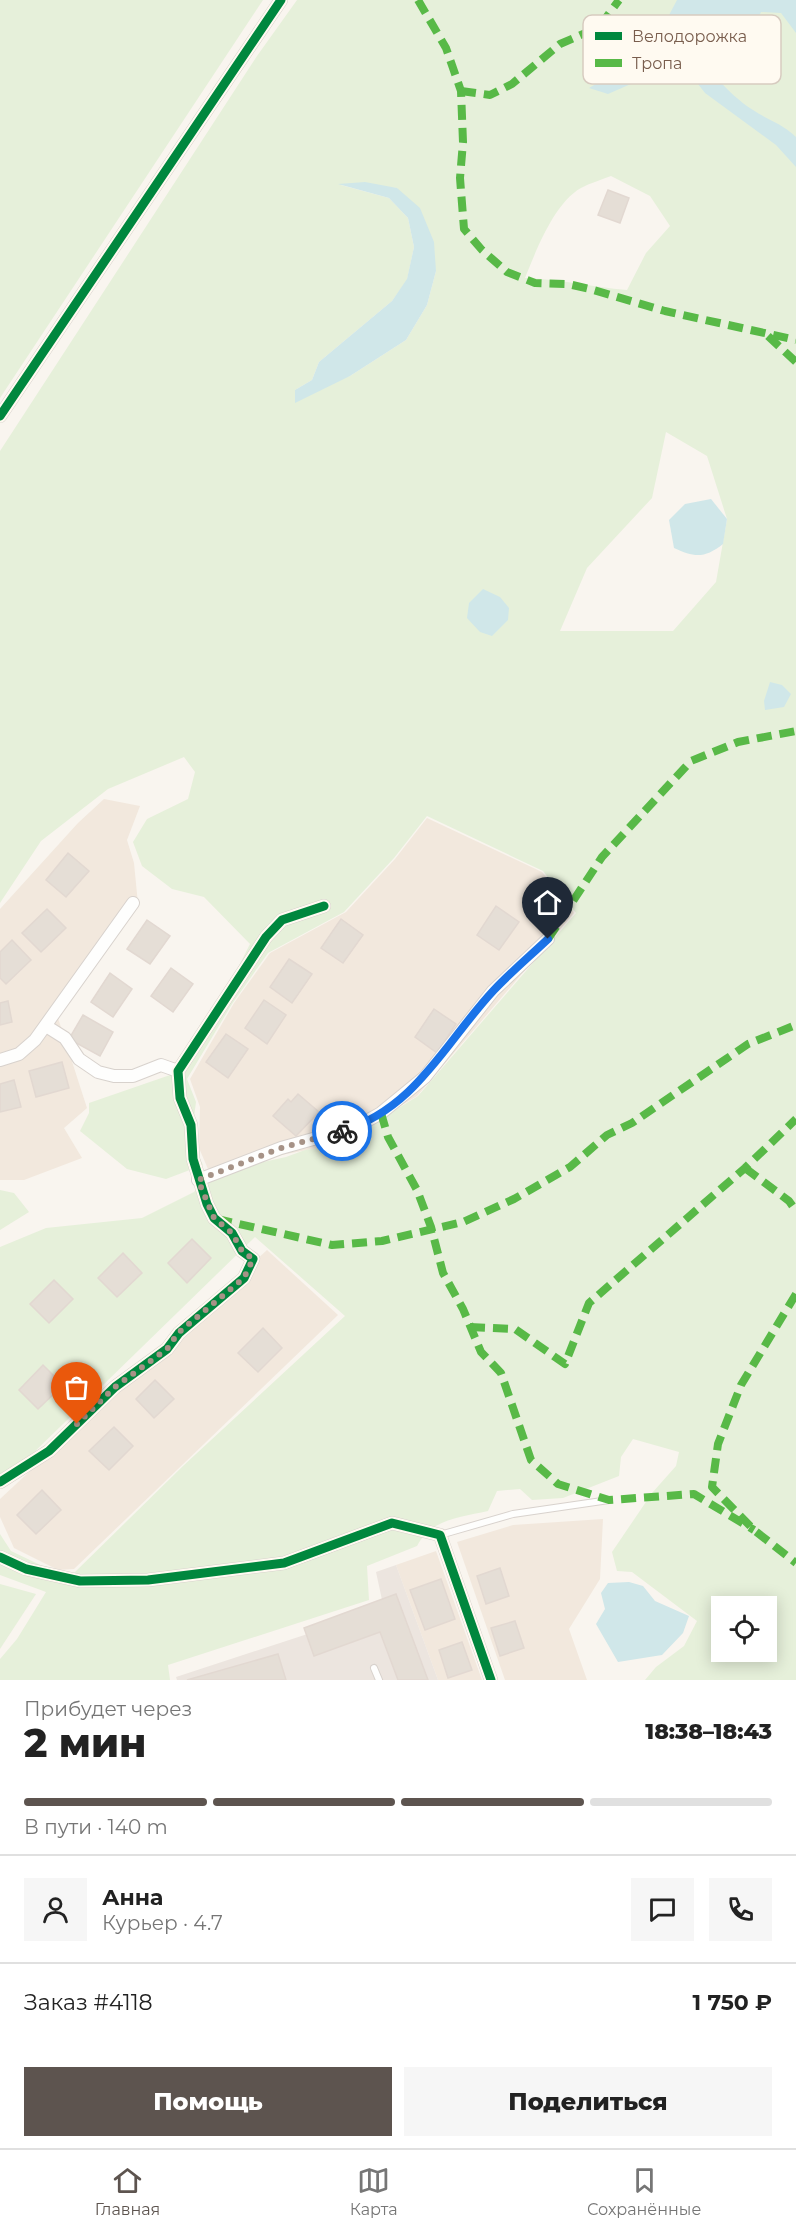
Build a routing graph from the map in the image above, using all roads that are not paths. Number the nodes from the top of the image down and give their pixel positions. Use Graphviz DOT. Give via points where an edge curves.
graph roads {
  1 [pos="281,0"];
  2 [pos="0,416"];
  3 [pos="133,903"];
  4 [pos="324,906"];
  5 [pos="548,939"];
  6 [pos="46,1026"];
  7 [pos="2,1060"];
  8 [pos="178,1071"];
  9 [pos="198,1180"];
  10 [pos="0,1482"];
  11 [pos="609,1500"];
  12 [pos="440,1535"];
  13 [pos="0,1557"];
  14 [pos="374,1668"];
  15 [pos="379,1680"];
  16 [pos="491,1680"];
  1 -- 2 [label="street"];
  3 -- 6 [label="street"];
  4 -- 8 [label="street" via="282,920 266,937"];
  5 -- 9 [label="street" via="493,991 425,1077 381,1113 356,1126 281,1148"];
  6 -- 7 [label="street" via="19,1054"];
  6 -- 8 [label="street" via="65,1038 79,1059 98,1072 133,1076 161,1065"];
  8 -- 9 [label="street" via="180,1098 191,1125"];
  9 -- 10 [label="street" via="214,1218 253,1259 244,1278 178,1333 167,1349 115,1387 49,1451"];
  11 -- 12 [label="lane" via="513,1514"];
  12 -- 13 [label="street" via="392,1523 284,1563 148,1580 80,1581 26,1569"];
  12 -- 16 [label="street"];
  14 -- 15 [label="lane"];
}
